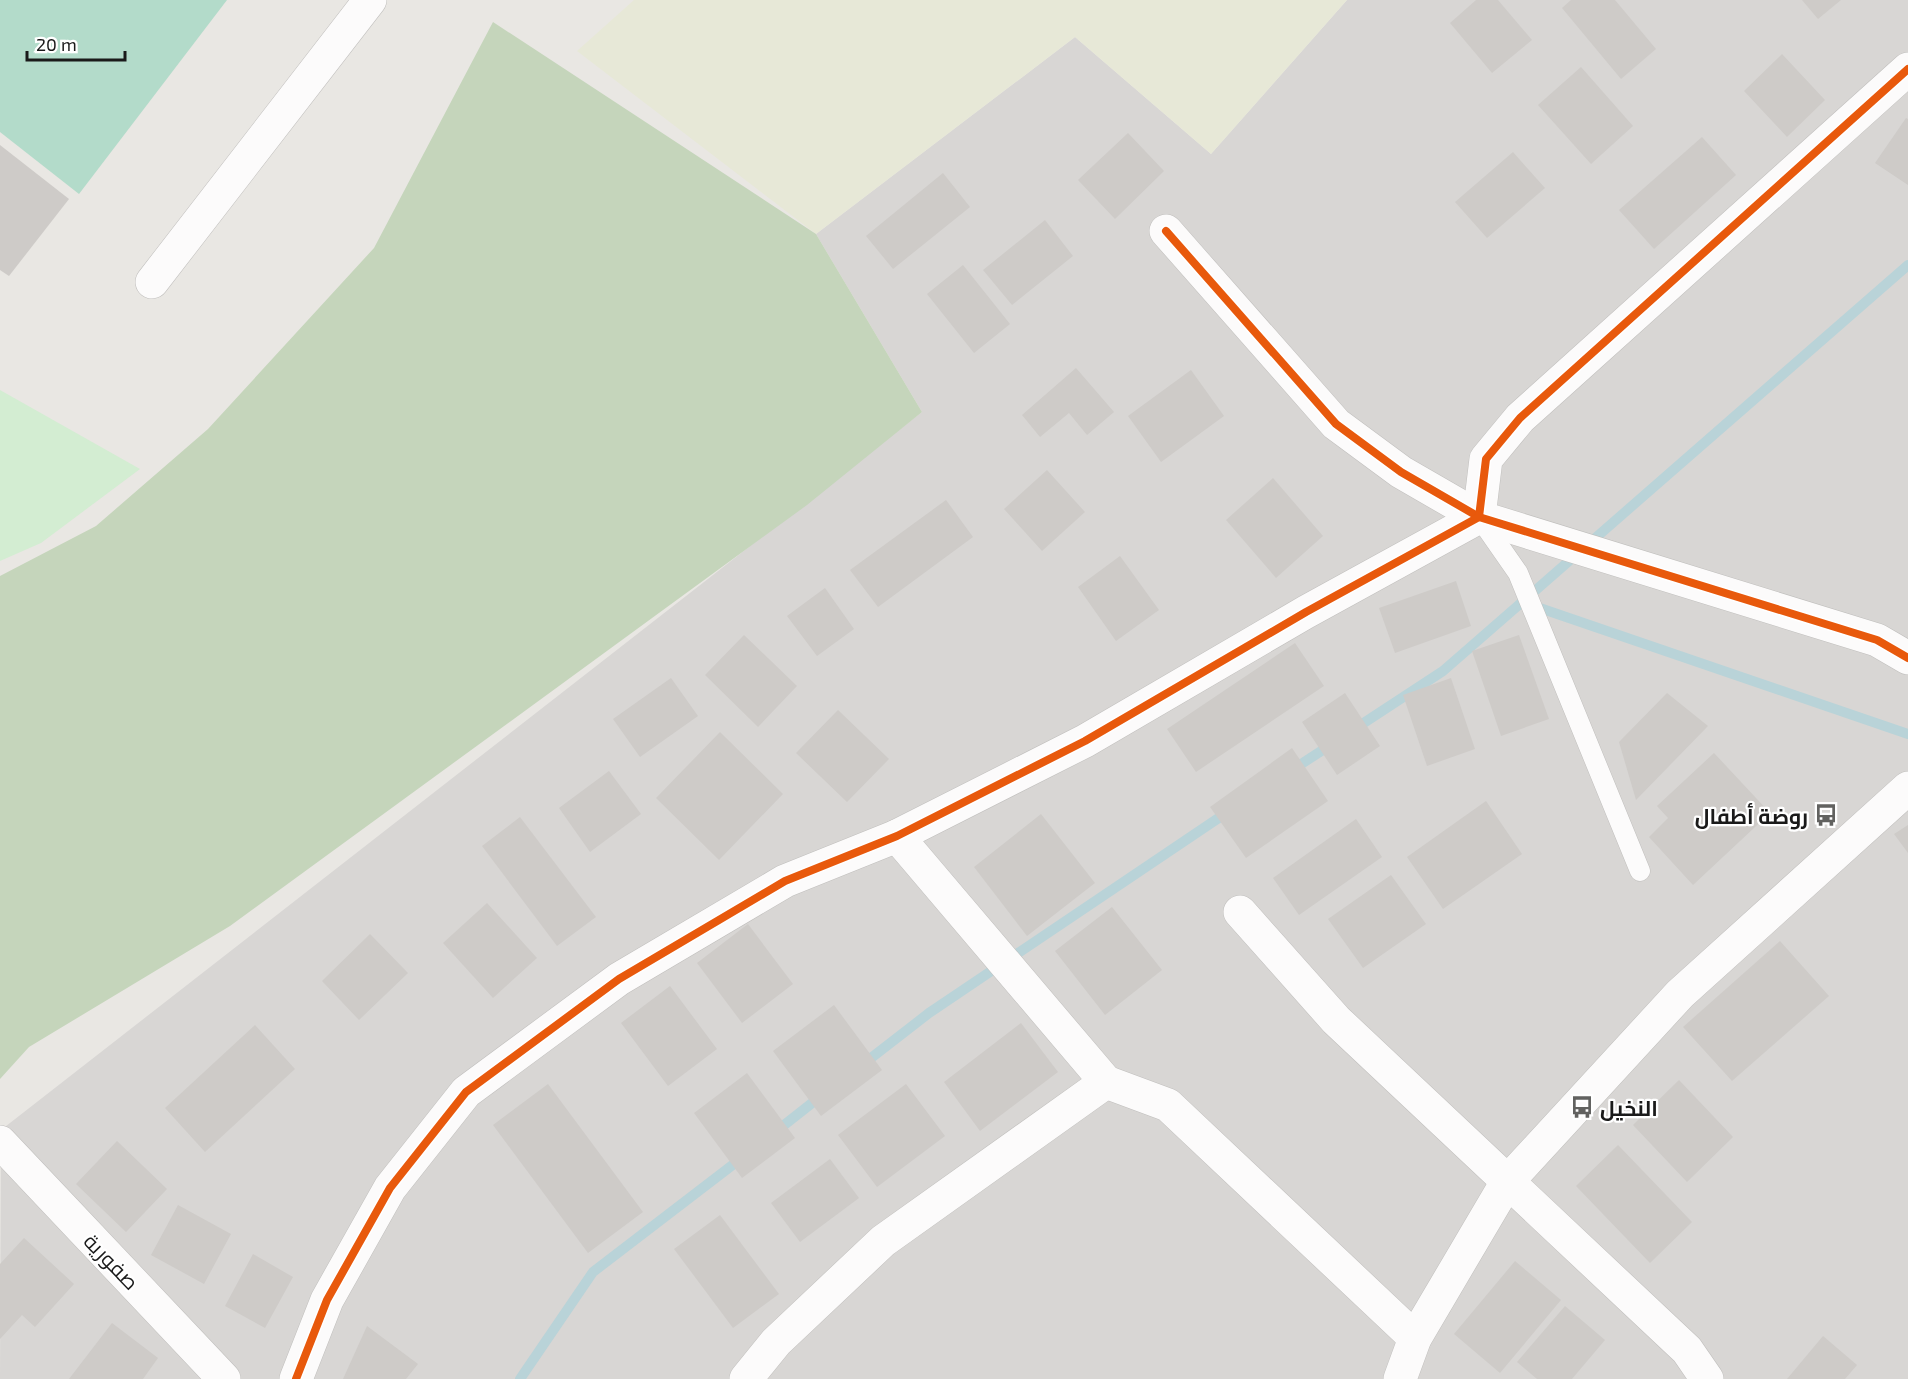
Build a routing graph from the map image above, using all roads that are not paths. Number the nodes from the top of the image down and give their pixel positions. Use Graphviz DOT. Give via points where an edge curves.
graph roads {
  1 [pos="370,0"];
  2 [pos="1908,69"];
  3 [pos="1166,231"];
  4 [pos="152,282"];
  5 [pos="1479,517"];
  6 [pos="1908,658"];
  7 [pos="1908,788"];
  8 [pos="897,836"];
  9 [pos="1640,871"];
  10 [pos="1240,912"];
  11 [pos="1106,1082"];
  12 [pos="0,1143"];
  13 [pos="1507,1182"];
  14 [pos="1415,1338"];
  15 [pos="225,1379"];
  16 [pos="296,1379"];
  17 [pos="746,1379"];
  18 [pos="1400,1379"];
  19 [pos="1707,1379"];
  1 -- 4 [label="street"];
  2 -- 5 [label="street" via="1520,418 1486,459"];
  3 -- 5 [label="street" via="1336,424 1401,472"];
  5 -- 6 [label="street" via="1877,640"];
  5 -- 8 [label="street" via="1085,741"];
  5 -- 9 [label="lane" via="1518,573"];
  7 -- 13 [label="street" via="1680,994"];
  8 -- 11 [label="street"];
  8 -- 16 [label="street" via="785,881 619,979 466,1092 390,1188 327,1300"];
  10 -- 13 [label="street" via="1336,1020"];
  11 -- 14 [label="street" via="1168,1106"];
  11 -- 17 [label="street" via="883,1240 776,1342"];
  12 -- 15 [label="street, صفورية"];
  13 -- 14 [label="street"];
  13 -- 19 [label="street" via="1687,1350"];
  14 -- 18 [label="street"];
}
